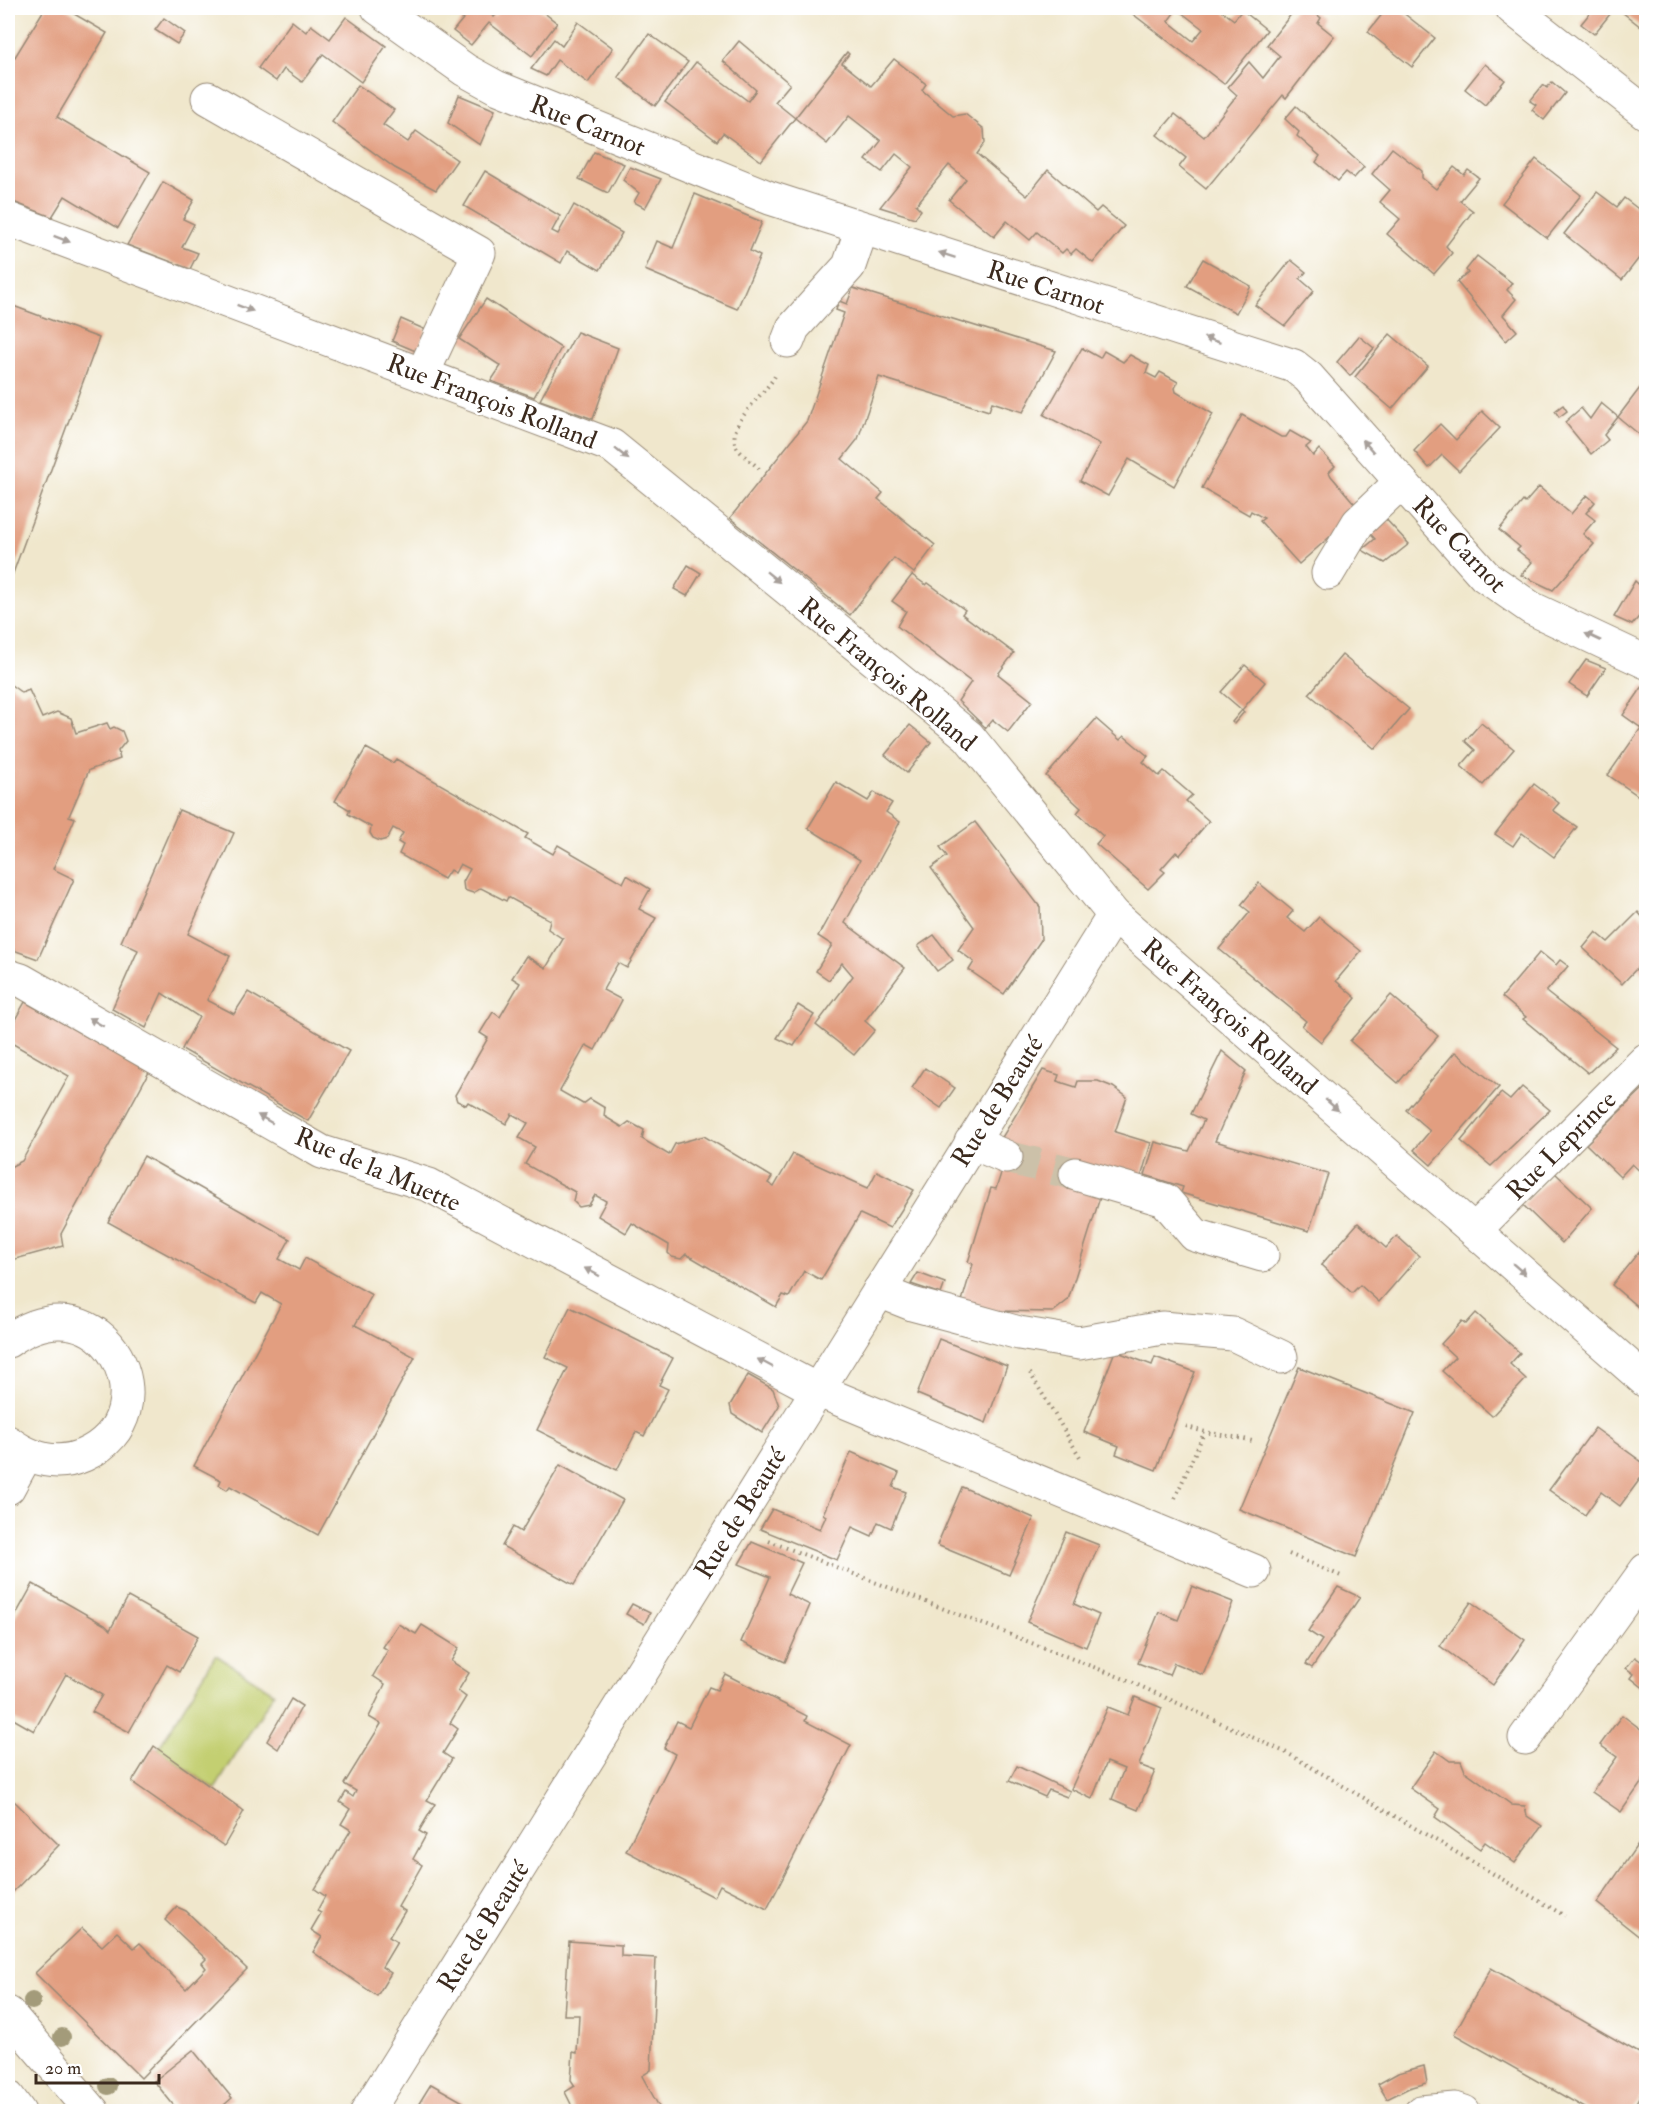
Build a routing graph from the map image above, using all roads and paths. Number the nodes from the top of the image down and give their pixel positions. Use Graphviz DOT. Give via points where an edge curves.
graph roads {
  1 [pos="378,8"];
  2 [pos="1512,8"];
  3 [pos="208,98"];
  4 [pos="1647,113"];
  5 [pos="8,219"];
  6 [pos="862,228"];
  7 [pos="788,342"];
  8 [pos="422,375"];
  9 [pos="775,376"];
  10 [pos="759,469"];
  11 [pos="1401,482"];
  12 [pos="1328,573"];
  13 [pos="1647,662"];
  14 [pos="1114,915"];
  15 [pos="8,976"];
  16 [pos="1647,1060"];
  17 [pos="971,1142"];
  18 [pos="1006,1157"];
  19 [pos="1076,1174"];
  20 [pos="1476,1230"];
  21 [pos="1262,1255"];
  22 [pos="879,1291"];
  23 [pos="8,1341"];
  24 [pos="1281,1357"];
  25 [pos="1029,1371"];
  26 [pos="1647,1381"];
  27 [pos="817,1390"];
  28 [pos="1186,1426"];
  29 [pos="1204,1433"];
  30 [pos="1256,1442"];
  31 [pos="17,1448"];
  32 [pos="1081,1460"];
  33 [pos="8,1488"];
  34 [pos="1173,1504"];
  35 [pos="733,1525"];
  36 [pos="1288,1553"];
  37 [pos="1254,1570"];
  38 [pos="1647,1570"];
  39 [pos="1341,1576"];
  40 [pos="1525,1738"];
  41 [pos="1565,1916"];
  42 [pos="8,2013"];
  43 [pos="8,2097"];
  44 [pos="20,2112"];
  45 [pos="93,2112"];
  46 [pos="368,2112"];
  47 [pos="1420,2112"];
  48 [pos="1464,2112"];
  1 -- 6 [label="street, Rue Carnot" via="465,70 496,87 770,198"];
  2 -- 4 [label="street"];
  3 -- 8 [label="street" via="479,253"];
  5 -- 8 [label="street, Rue François Rolland, one-way"];
  6 -- 7 [label="street" via="849,266 793,328"];
  11 -- 6 [label="street, Rue Carnot, one-way" via="1294,366"];
  8 -- 14 [label="street, Rue François Rolland, one-way" via="612,446 968,736"];
  9 -- 10 [label="path" via="735,429 738,449"];
  11 -- 12 [label="street" via="1358,523"];
  13 -- 11 [label="street, Rue Carnot, one-way" via="1510,596 1485,576"];
  14 -- 17 [label="street, Rue de Beauté"];
  14 -- 20 [label="street, Rue François Rolland, one-way"];
  27 -- 15 [label="street, Rue de la Muette, one-way" via="429,1185 322,1152"];
  16 -- 20 [label="street, Rue Leprince"];
  17 -- 18 [label="street"];
  17 -- 22 [label="street, Rue de Beauté"];
  19 -- 21 [label="street" via="1164,1200 1195,1235"];
  20 -- 26 [label="street, Rue François Rolland, one-way"];
  22 -- 24 [label="street" via="981,1323 1079,1343 1162,1328 1233,1334"];
  22 -- 27 [label="street, Rue de Beauté"];
  23 -- 31 [label="street" via="25,1328 46,1322 68,1322 90,1329 121,1365 127,1388 124,1412 113,1433 95,1450 74,1460 49,1462"];
  25 -- 32 [label="path"];
  27 -- 35 [label="street, Rue de Beauté"];
  27 -- 37 [label="street, Rue de la Muette"];
  28 -- 29 [label="path"];
  29 -- 30 [label="path"];
  29 -- 34 [label="path"];
  31 -- 33 [label="street"];
  35 -- 41 [label="path" via="808,1558 1127,1680 1287,1753"];
  35 -- 46 [label="street, Rue de Beauté"];
  36 -- 39 [label="path"];
  38 -- 40 [label="street"];
  42 -- 45 [label="street"];
  43 -- 44 [label="street"];
  47 -- 48 [label="street"];
}
